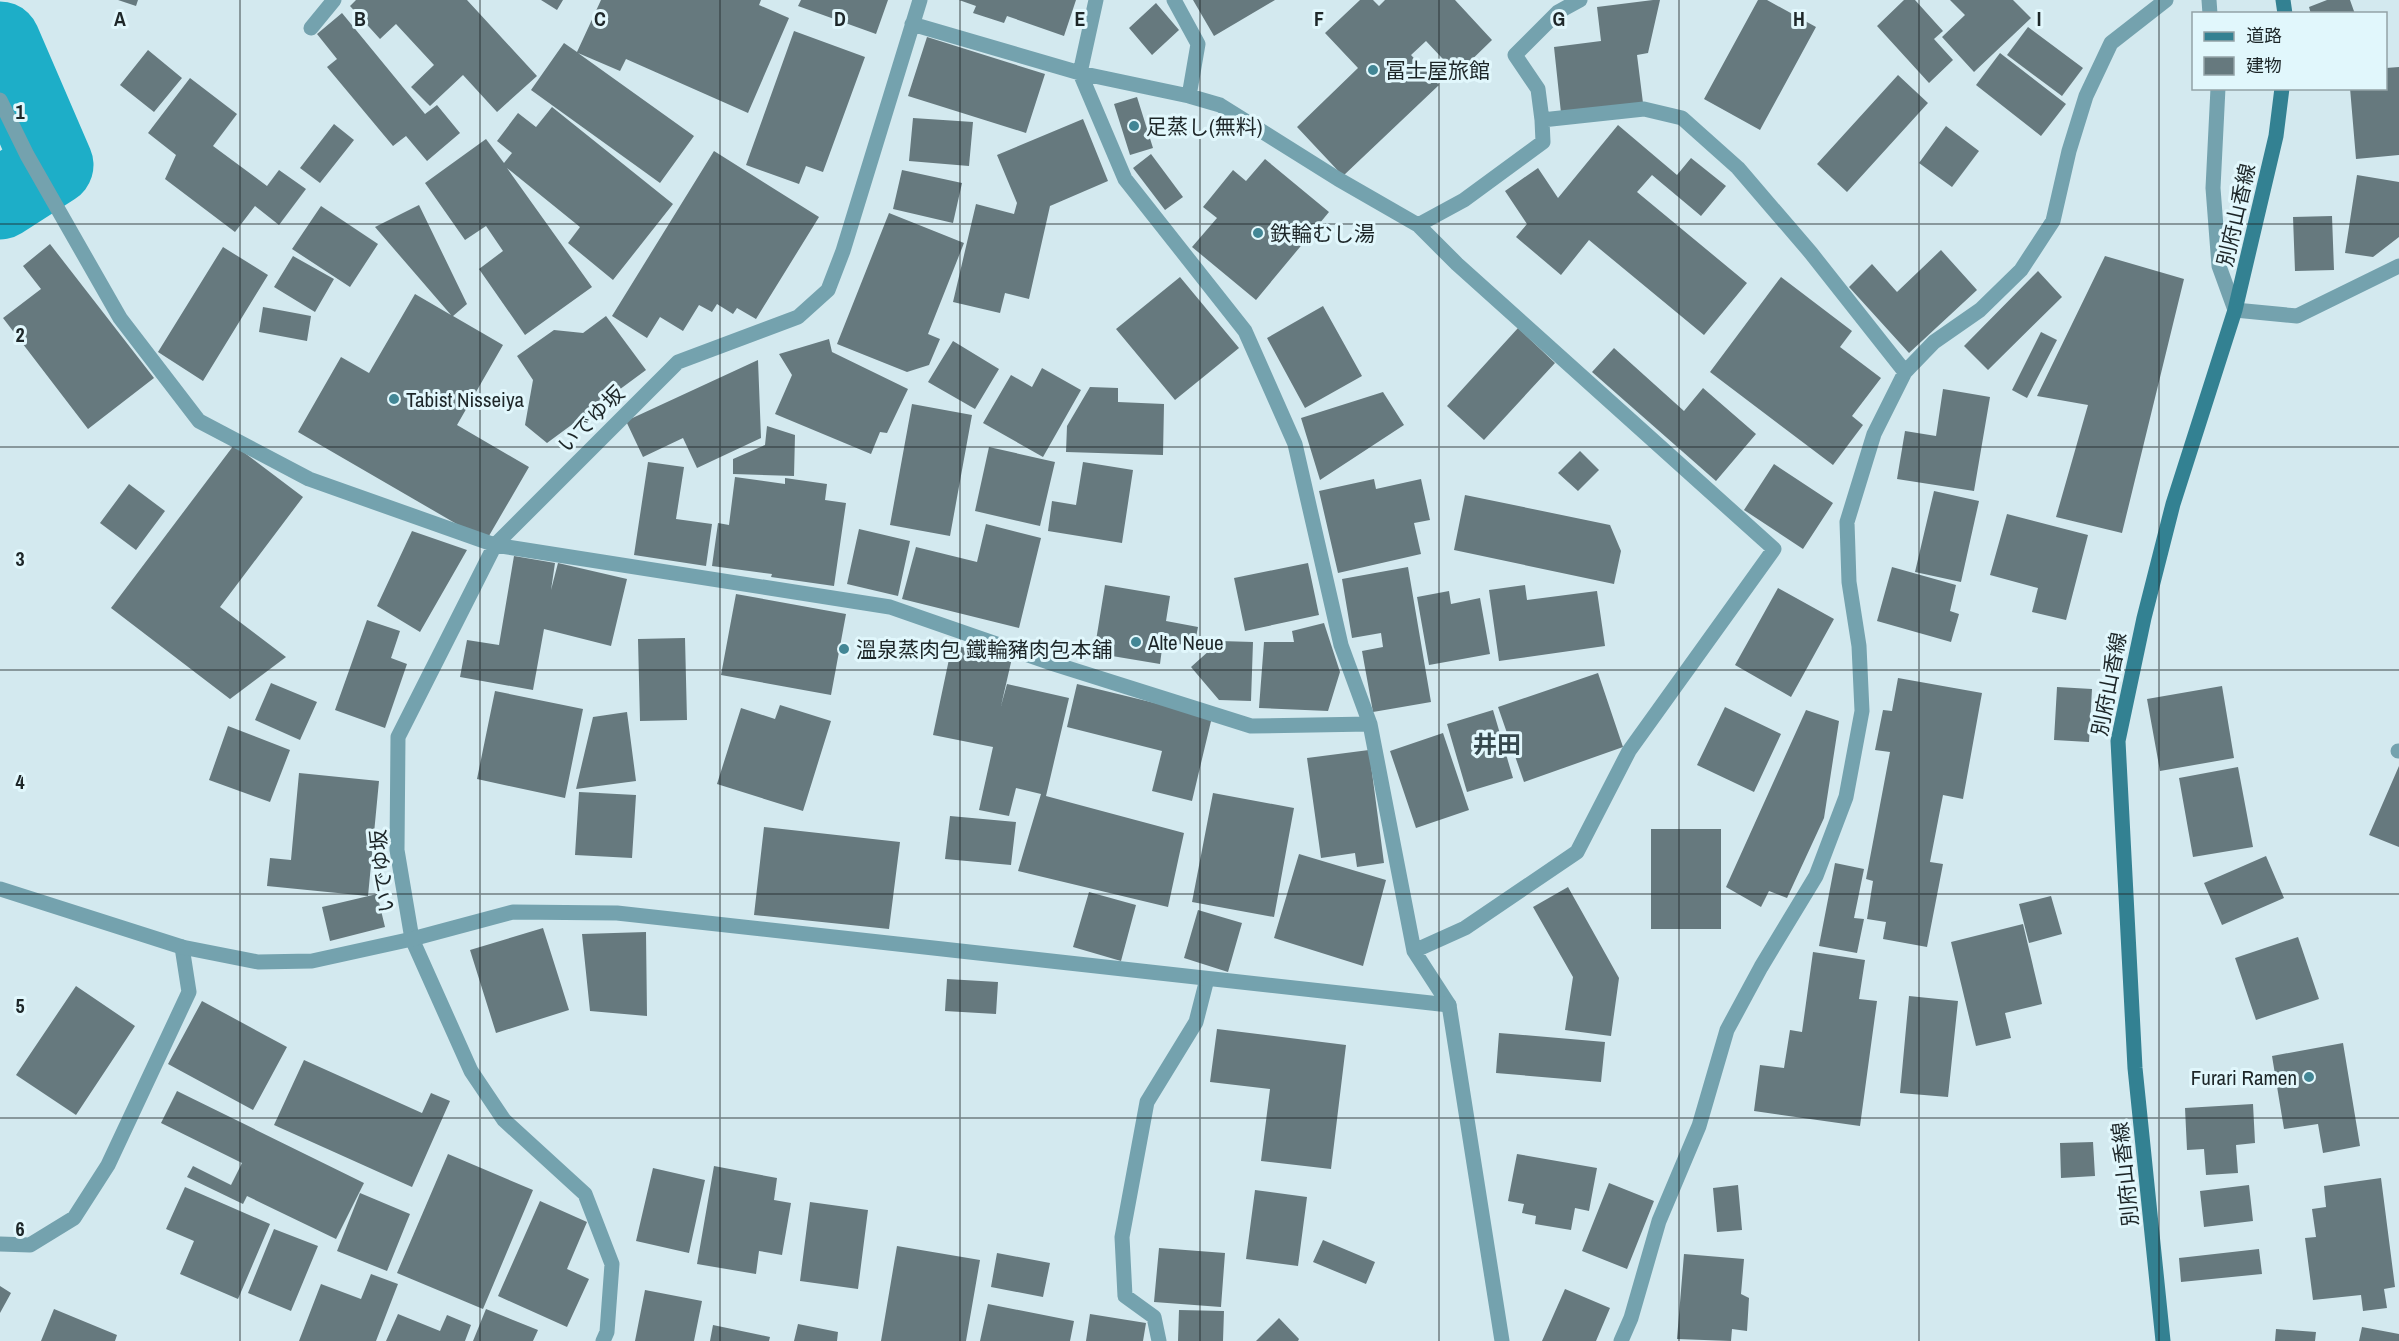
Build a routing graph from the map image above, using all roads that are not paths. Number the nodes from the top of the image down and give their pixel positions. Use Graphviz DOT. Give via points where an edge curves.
graph roads {
  1 [pos="334,0"];
  2 [pos="920,0"];
  3 [pos="1096,0"];
  4 [pos="1174,0"];
  5 [pos="1580,0"];
  6 [pos="2166,0"];
  7 [pos="912,24"];
  8 [pos="311,28"];
  9 [pos="1080,73"];
  10 [pos="2218,90"];
  11 [pos="2282,90"];
  12 [pos="1189,96"];
  13 [pos="0,100"];
  14 [pos="1542,120"];
  15 [pos="1418,225"];
  16 [pos="2399,266"];
  17 [pos="2235,310"];
  18 [pos="1905,372"];
  19 [pos="495,545"];
  20 [pos="1370,724"];
  21 [pos="0,889"];
  22 [pos="412,939"];
  23 [pos="182,947"];
  24 [pos="1414,951"];
  25 [pos="1207,979"];
  26 [pos="1449,1005"];
  27 [pos="0,1244"];
  28 [pos="603,1341"];
  29 [pos="1159,1341"];
  30 [pos="1502,1341"];
  31 [pos="1621,1341"];
  32 [pos="2163,1341"];
  1 -- 8 [label="street"];
  2 -- 7 [label="street, いでゆ坂"];
  3 -- 9 [label="street"];
  4 -- 12 [label="street" via="1198,44"];
  5 -- 14 [label="street" via="1558,12 1515,55 1538,89"];
  6 -- 18 [label="street" via="2111,43 2086,96 2054,221 2021,270 1980,310 1934,342"];
  7 -- 9 [label="street"];
  7 -- 19 [label="street, いでゆ坂" via="828,290 798,317 678,362"];
  9 -- 12 [label="street"];
  9 -- 20 [label="street" via="1125,179 1245,331 1282,414 1295,444 1341,645"];
  10 -- 17 [label="street" via="2213,188 2219,266"];
  11 -- 17 [label="main road, 別府山香線" via="2276,136"];
  12 -- 15 [label="street" via="1221,105"];
  13 -- 19 [label="street" via="27,156 120,318 199,421 309,479"];
  14 -- 15 [label="street" via="1543,142 1464,200"];
  14 -- 18 [label="street" via="1644,109 1682,118 1738,168"];
  15 -- 24 [label="street" via="1774,549 1629,751 1577,852 1465,928"];
  16 -- 17 [label="street" via="2297,316"];
  17 -- 32 [label="main road, 別府山香線" via="2173,504 2118,741 2135,1068"];
  18 -- 31 [label="street" via="1874,434 1847,522 1862,711 1846,797 1816,876 1727,1030 1699,1126 1659,1221"];
  19 -- 20 [label="street" via="890,607 1251,726"];
  19 -- 22 [label="street, いでゆ坂" via="398,737 397,850"];
  20 -- 24 [label="street"];
  21 -- 23 [label="street"];
  22 -- 23 [label="street" via="312,961 258,962"];
  22 -- 25 [label="street" via="513,912 617,913"];
  22 -- 28 [label="street, いでゆ坂" via="471,1071 504,1120 585,1194 612,1264"];
  23 -- 27 [label="street" via="189,992 108,1165 74,1218 30,1245"];
  24 -- 26 [label="street"];
  25 -- 26 [label="street"];
  25 -- 29 [label="street" via="1196,1022 1148,1102 1122,1237 1125,1296 1154,1317"];
  26 -- 30 [label="street"];
}
